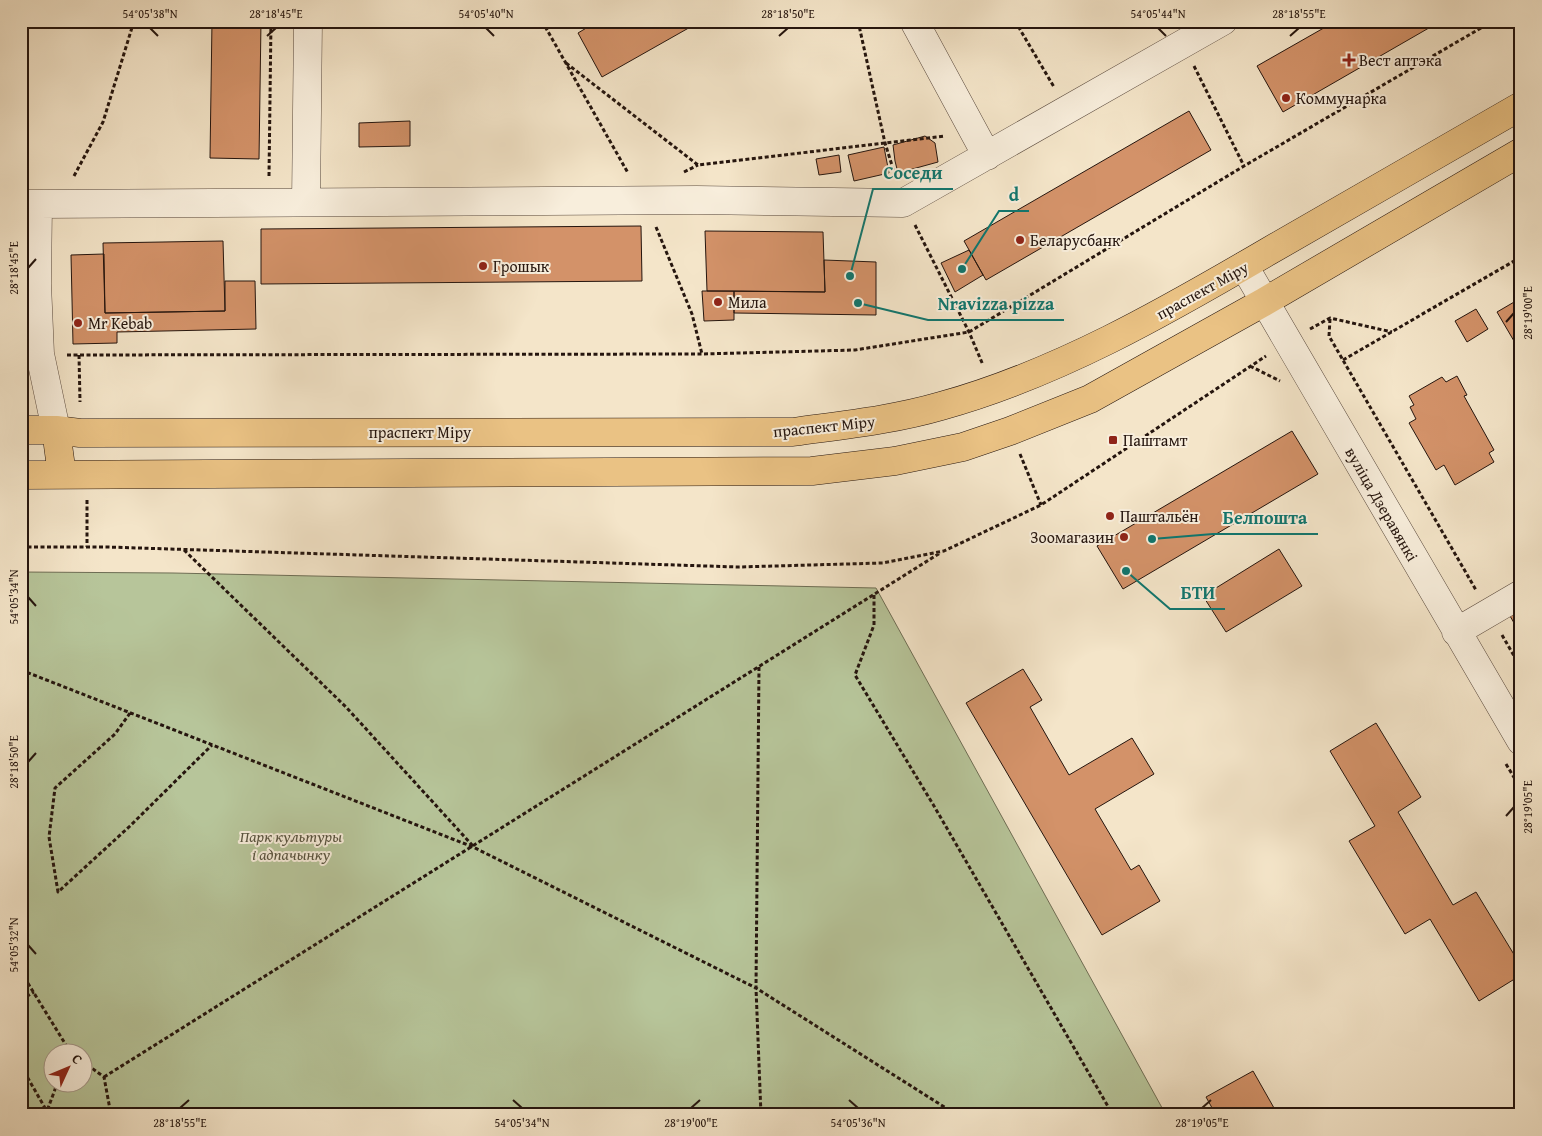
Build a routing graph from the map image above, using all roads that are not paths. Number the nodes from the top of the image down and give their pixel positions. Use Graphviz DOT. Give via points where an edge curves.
graph roads {
  1 [pos="308,21"];
  2 [pos="914,21"];
  3 [pos="1223,21"];
  4 [pos="1521,106"];
  5 [pos="1521,152"];
  6 [pos="987,156"];
  7 [pos="306,202"];
  8 [pos="29,204"];
  9 [pos="1244,266"];
  10 [pos="1264,302"];
  11 [pos="21,430"];
  12 [pos="56,430"];
  13 [pos="21,475"];
  14 [pos="62,475"];
  15 [pos="1521,594"];
  16 [pos="1456,632"];
  17 [pos="1521,741"];
  1 -- 7 [label="street"];
  2 -- 6 [label="street"];
  3 -- 6 [label="street"];
  4 -- 9 [label="main road, праспект Міру"];
  5 -- 10 [label="main road"];
  6 -- 7 [label="street" via="903,203 697,200"];
  7 -- 8 [label="street"];
  8 -- 12 [label="street" via="40,354"];
  9 -- 10 [label="street, вуліца Дзеравянкі"];
  9 -- 12 [label="main road, праспект Міру" via="1139,325 1068,360 941,406 878,421 793,432 80,433"];
  10 -- 14 [label="main road" via="1090,399 963,447 895,461 812,471"];
  10 -- 16 [label="street, вуліца Дзеравянкі"];
  11 -- 12 [label="main road, праспект Міру"];
  12 -- 14 [label="main road"];
  13 -- 14 [label="main road"];
  15 -- 16 [label="street"];
  16 -- 17 [label="street, вуліца Дзеравянкі"];
}
